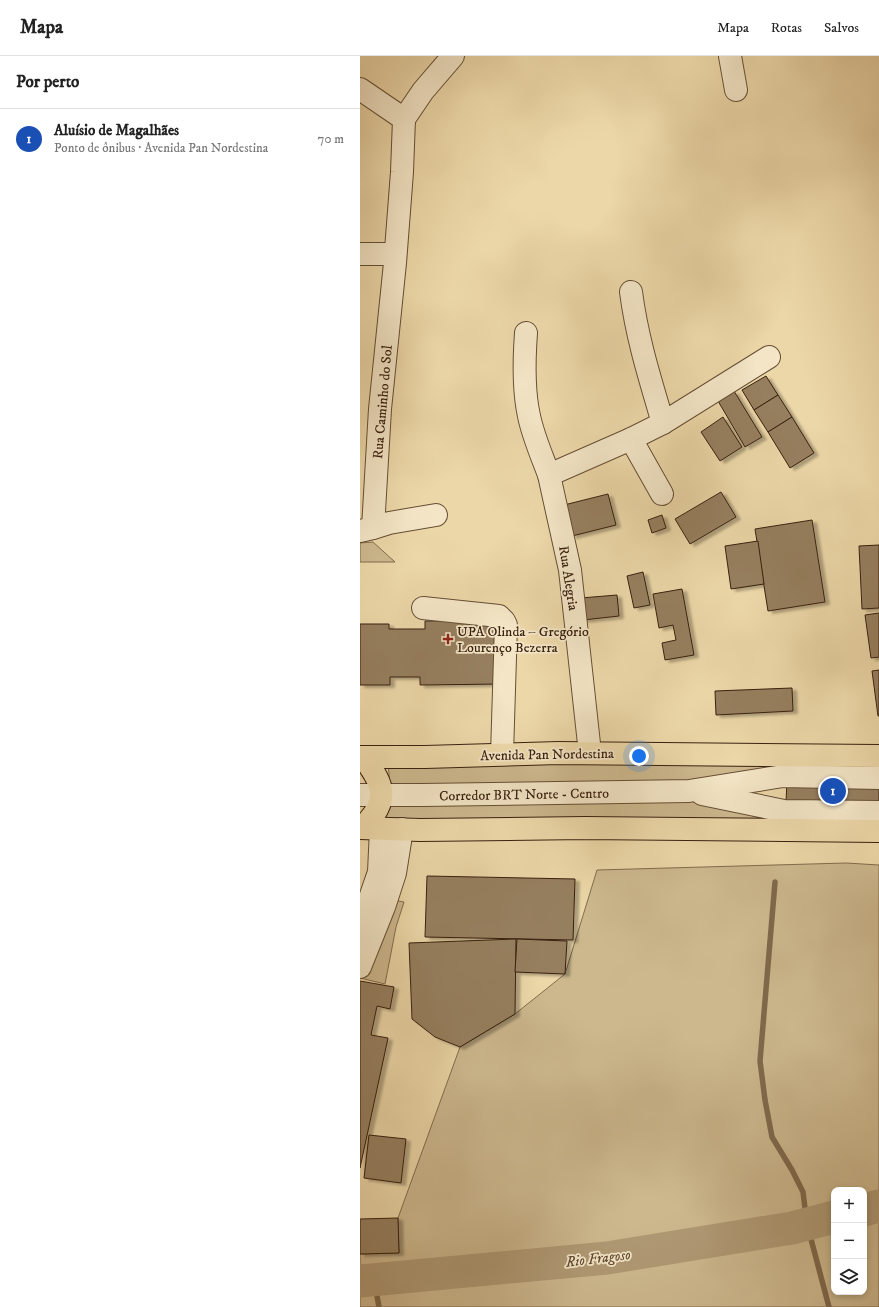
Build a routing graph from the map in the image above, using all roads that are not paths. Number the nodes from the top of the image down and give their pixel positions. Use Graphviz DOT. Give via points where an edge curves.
graph roads {
  1 [pos="453,56"];
  2 [pos="730,56"];
  3 [pos="360,89"];
  4 [pos="736,90"];
  5 [pos="404,118"];
  6 [pos="360,254"];
  7 [pos="395,259"];
  8 [pos="631,292"];
  9 [pos="526,333"];
  10 [pos="769,357"];
  11 [pos="663,423"];
  12 [pos="631,439"];
  13 [pos="549,475"];
  14 [pos="662,494"];
  15 [pos="436,515"];
  16 [pos="366,530"];
  17 [pos="423,608"];
  18 [pos="590,753"];
  19 [pos="502,754"];
  20 [pos="879,756"];
  21 [pos="361,757"];
  22 [pos="879,778"];
  23 [pos="689,791"];
  24 [pos="360,795"];
  25 [pos="382,796"];
  26 [pos="879,812"];
  27 [pos="377,828"];
  28 [pos="879,831"];
  29 [pos="360,927"];
  30 [pos="360,967"];
  1 -- 5 [label="street"];
  2 -- 4 [label="street"];
  3 -- 5 [label="street"];
  5 -- 7 [label="street, Rua Caminho do Sol"];
  6 -- 7 [label="street"];
  7 -- 16 [label="street, Rua Caminho do Sol"];
  8 -- 11 [label="street" via="644,360"];
  9 -- 13 [label="street, Rua Alegria" via="525,383 529,417"];
  10 -- 11 [label="street"];
  11 -- 12 [label="street"];
  12 -- 13 [label="street"];
  12 -- 14 [label="street"];
  13 -- 18 [label="street, Rua Alegria" via="570,570"];
  15 -- 16 [label="street" via="389,523"];
  17 -- 19 [label="street" via="499,616 504,621 506,650"];
  18 -- 19 [label="highway, Avenida Pan Nordestina"];
  18 -- 20 [label="highway, Avenida Pan Nordestina"];
  19 -- 21 [label="highway, Avenida Pan Nordestina"];
  21 -- 25 [label="highway" via="380,783"];
  22 -- 23 [label="street, Corredor BRT Norte - Centro" via="783,776"];
  23 -- 25 [label="street, Corredor BRT Norte - Centro"];
  23 -- 26 [label="street, Corredor BRT Norte - Centro" via="784,811"];
  24 -- 25 [label="street, Corredor BRT Norte - Centro"];
  25 -- 27 [label="highway" via="373,817"];
  27 -- 28 [label="highway"];
  27 -- 29 [label="street" via="379,872"];
  27 -- 30 [label="street" via="395,873"];
}
